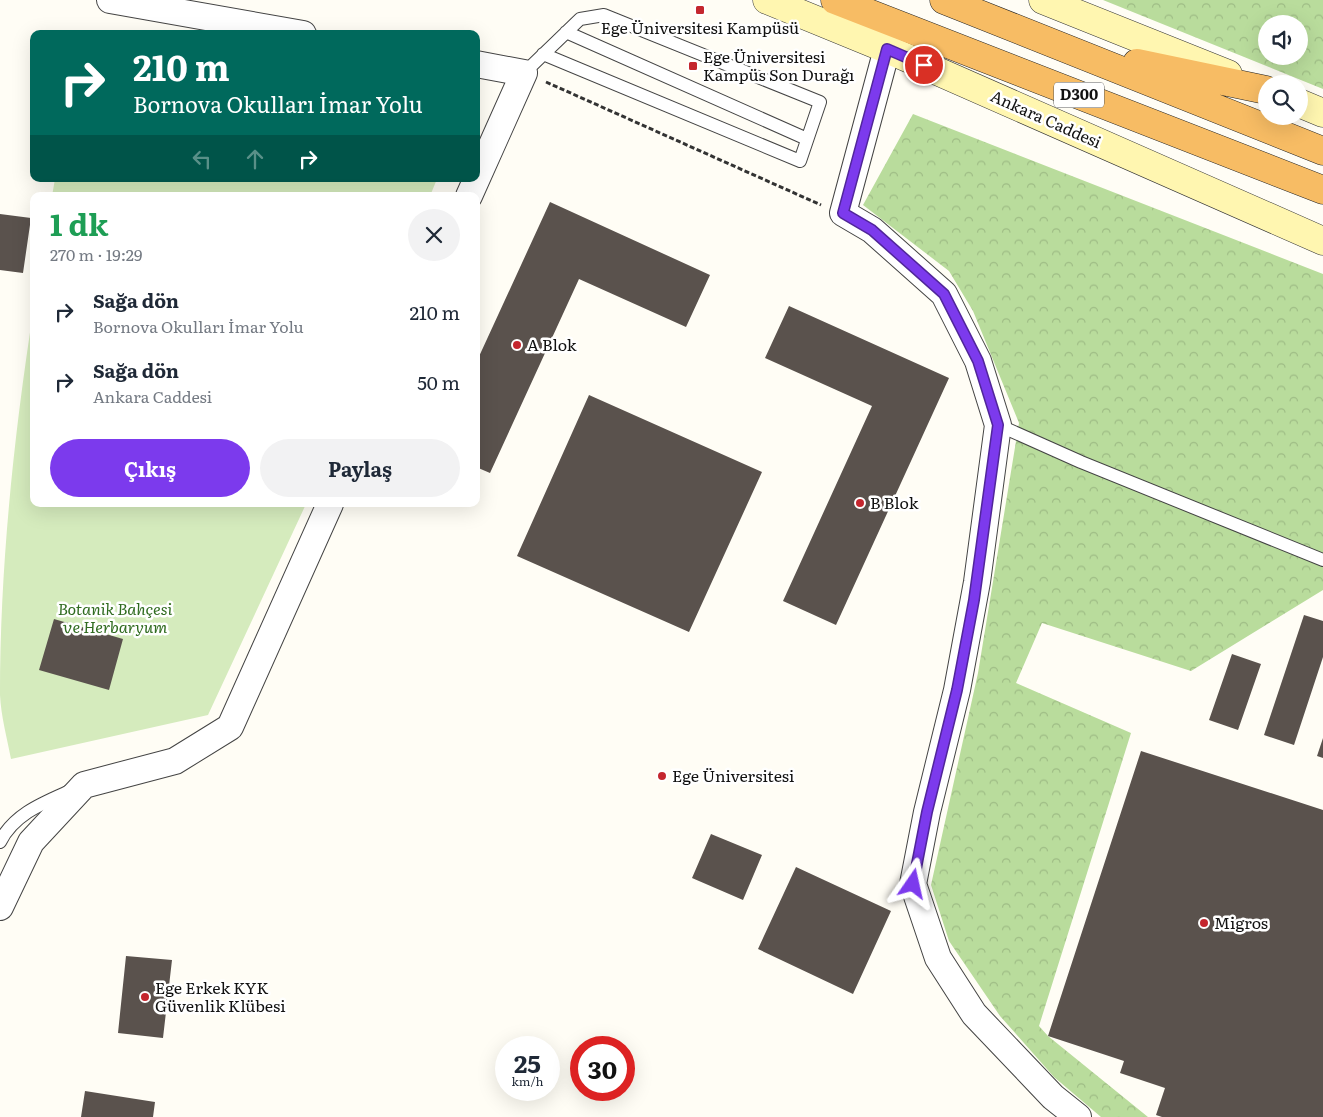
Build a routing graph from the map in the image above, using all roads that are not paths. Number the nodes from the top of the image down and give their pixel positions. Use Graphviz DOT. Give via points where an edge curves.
graph roads {
  1 [pos="110,0"];
  2 [pos="767,0"];
  3 [pos="835,0"];
  4 [pos="944,0"];
  5 [pos="1043,0"];
  6 [pos="280,30"];
  7 [pos="566,32"];
  8 [pos="1062,47"];
  9 [pos="887,49"];
  10 [pos="543,54"];
  11 [pos="480,65"];
  12 [pos="524,73"];
  13 [pos="1258,87"];
  14 [pos="1258,88"];
  15 [pos="1308,107"];
  16 [pos="1323,113"];
  17 [pos="807,139"];
  18 [pos="1323,151"];
  19 [pos="1234,155"];
  20 [pos="480,171"];
  21 [pos="1323,190"];
  22 [pos="1323,202"];
  23 [pos="1323,241"];
  24 [pos="998,425"];
  25 [pos="329,507"];
  26 [pos="1323,560"];
  27 [pos="84,785"];
  28 [pos="0,842"];
  29 [pos="0,908"];
  30 [pos="1078,1117"];
  1 -- 6 [label="street"];
  2 -- 9 [label="main road, Ankara Caddesi"];
  3 -- 19 [label="highway, Ankara Caddesi / D300"];
  4 -- 8 [label="highway, D300"];
  5 -- 13 [label="main road"];
  7 -- 10 [label="lane"];
  7 -- 17 [label="lane"];
  7 -- 17 [label="lane" via="580,19 604,15 820,102"];
  8 -- 14 [label="highway"];
  8 -- 18 [label="highway, D300"];
  9 -- 23 [label="main road, Ankara Caddesi"];
  9 -- 24 [label="street" via="843,213 872,230 944,294 978,361"];
  10 -- 12 [label="lane"];
  10 -- 17 [label="lane" via="800,161"];
  11 -- 12 [label="street"];
  12 -- 20 [label="street"];
  15 -- 16 [label="main road"];
  19 -- 21 [label="highway, Ankara Caddesi / D300"];
  19 -- 22 [label="highway"];
  24 -- 26 [label="lane"];
  24 -- 30 [label="street" via="976,592 913,884 938,958 974,1014 1052,1097"];
  25 -- 27 [label="street" via="230,727 174,761"];
  27 -- 28 [label="lane" via="33,807 6,830"];
  27 -- 29 [label="street" via="31,842"];
}
